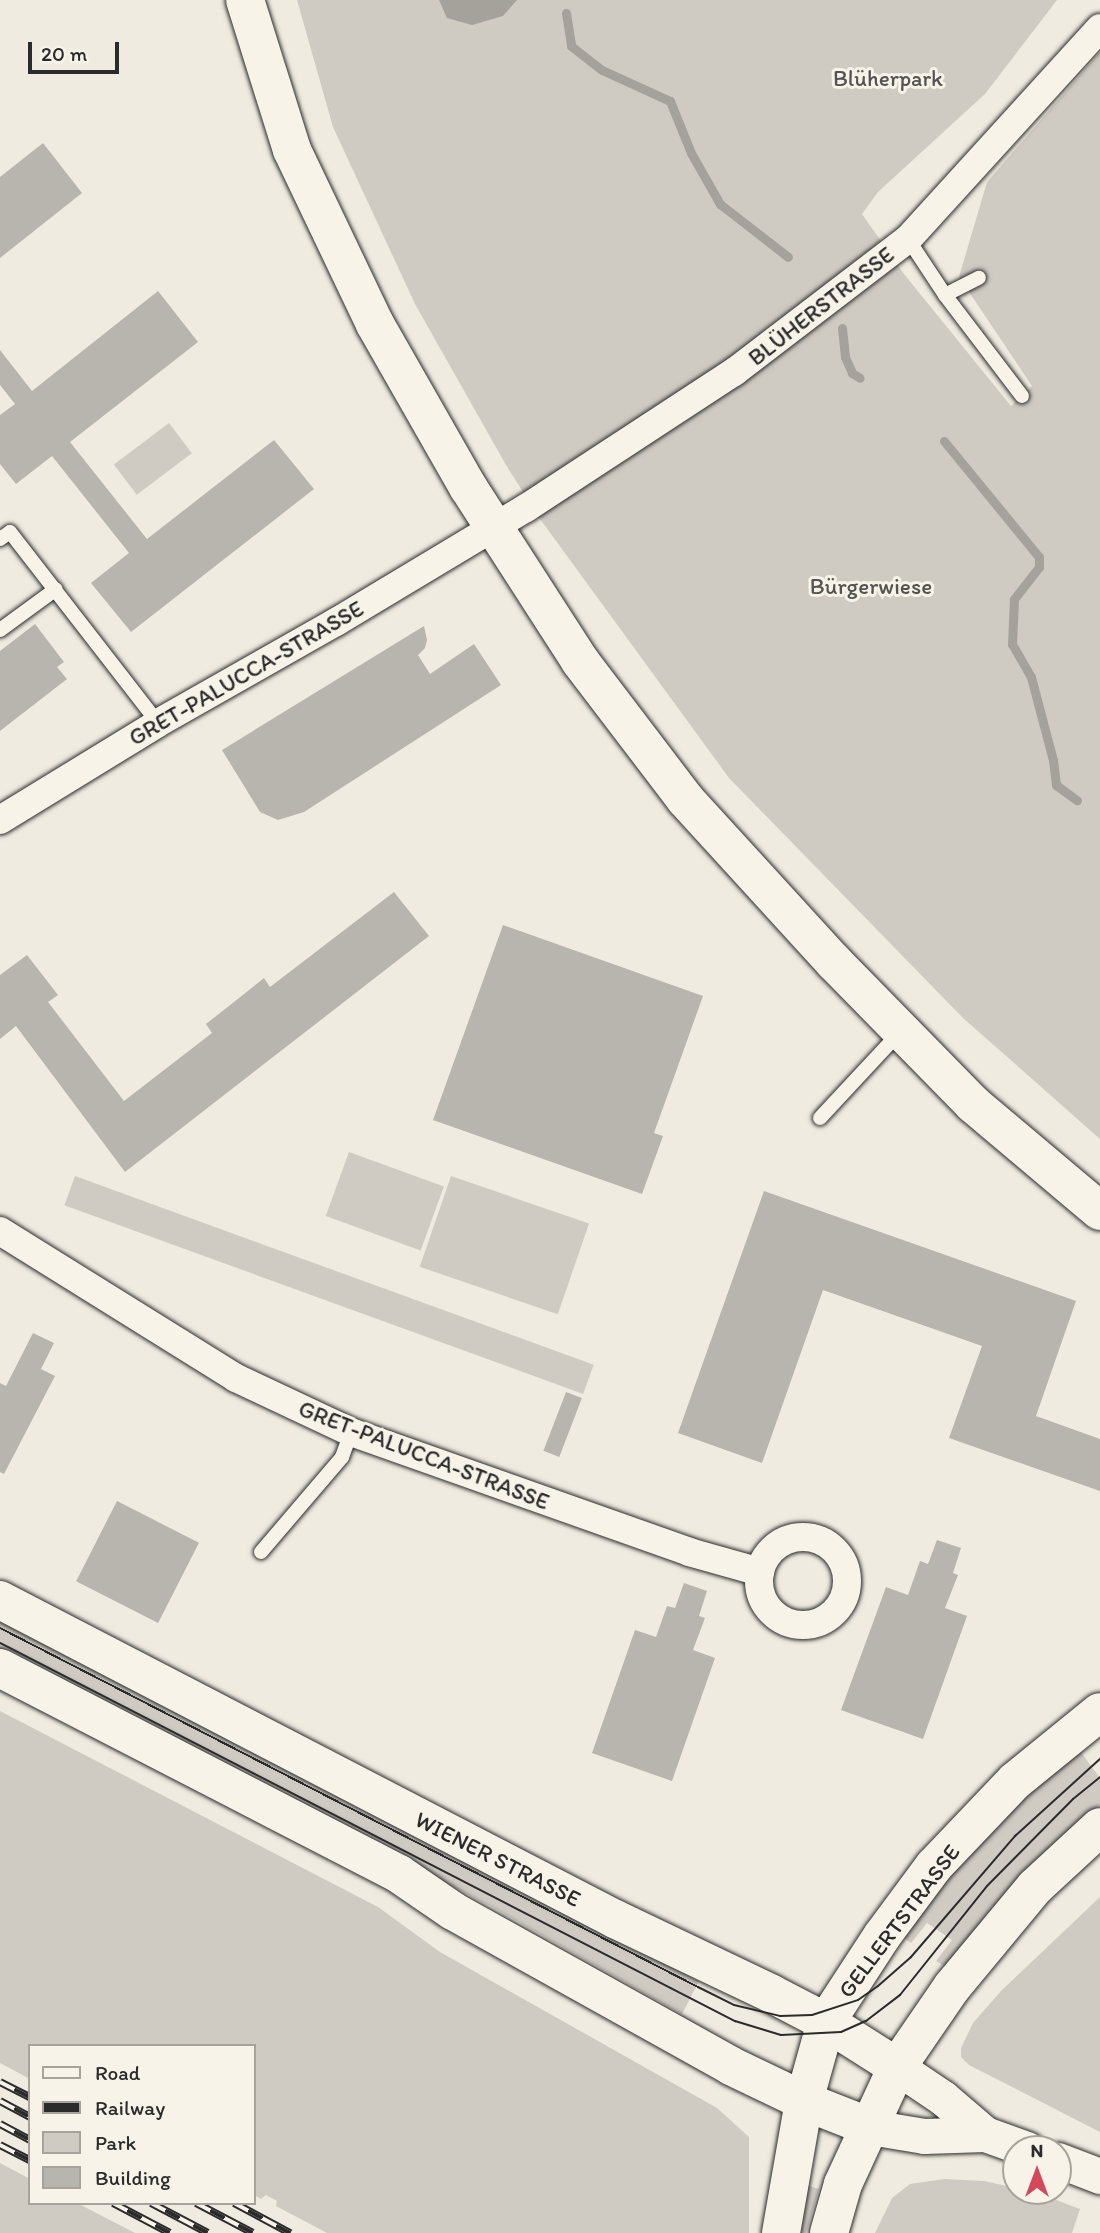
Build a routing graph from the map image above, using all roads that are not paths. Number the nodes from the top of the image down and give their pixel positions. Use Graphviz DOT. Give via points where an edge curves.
graph roads {
  1 [pos="245,0"];
  2 [pos="1100,28"];
  3 [pos="908,239"];
  4 [pos="979,278"];
  5 [pos="945,295"];
  6 [pos="1022,396"];
  7 [pos="493,527"];
  8 [pos="0,539"];
  9 [pos="56,589"];
  10 [pos="0,630"];
  11 [pos="158,723"];
  12 [pos="0,820"];
  13 [pos="901,1031"];
  14 [pos="820,1118"];
  15 [pos="1100,1211"];
  16 [pos="0,1231"];
  17 [pos="351,1432"];
  18 [pos="261,1552"];
  19 [pos="760,1572"];
  20 [pos="0,1600"];
  21 [pos="0,1668"];
  22 [pos="1100,1712"];
  23 [pos="1100,1827"];
  24 [pos="826,2022"];
  25 [pos="897,2067"];
  26 [pos="804,2101"];
  27 [pos="870,2127"];
  28 [pos="985,2134"];
  29 [pos="1002,2140"];
  30 [pos="1072,2165"];
  31 [pos="1100,2176"];
  32 [pos="781,2233"];
  33 [pos="829,2233"];
  1 -- 7 [label="main road" via="292,150 319,211 375,324"];
  2 -- 3 [label="street, BLÜHERSTRASSE"];
  3 -- 5 [label="lane"];
  3 -- 7 [label="street, BLÜHERSTRASSE" via="734,372"];
  4 -- 5 [label="lane"];
  5 -- 6 [label="lane"];
  7 -- 11 [label="street, GRET-PALUCCA-STRASSE"];
  7 -- 13 [label="main road" via="580,661 685,799"];
  8 -- 9 [label="lane" via="10,532"];
  9 -- 10 [label="lane"];
  9 -- 11 [label="lane"];
  11 -- 12 [label="street, GRET-PALUCCA-STRASSE"];
  13 -- 14 [label="lane"];
  13 -- 15 [label="main road" via="973,1104"];
  16 -- 17 [label="street, GRET-PALUCCA-STRASSE" via="236,1378"];
  17 -- 18 [label="lane" via="342,1457"];
  17 -- 19 [label="street, GRET-PALUCCA-STRASSE" via="679,1548"];
  20 -- 24 [label="main road, WIENER STRASSE" via="615,1919"];
  21 -- 26 [label="main road, WIENER STRASSE" via="399,1874 453,1911 731,2066"];
  22 -- 24 [label="main road, GELLERTSTRASSE" via="1015,1781 934,1866"];
  23 -- 25 [label="main road" via="1035,1887 952,1987"];
  24 -- 25 [label="main road, WIENER STRASSE"];
  24 -- 26 [label="main road, GELLERTSTRASSE"];
  25 -- 27 [label="main road"];
  25 -- 28 [label="street, WIENER STRASSE"];
  26 -- 27 [label="main road, WIENER STRASSE"];
  26 -- 32 [label="main road, GELLERTSTRASSE"];
  27 -- 28 [label="street, WIENER STRASSE" via="924,2136"];
  27 -- 33 [label="main road" via="843,2184"];
  28 -- 29 [label="street, WIENER STRASSE"];
  30 -- 31 [label="street"];
}
